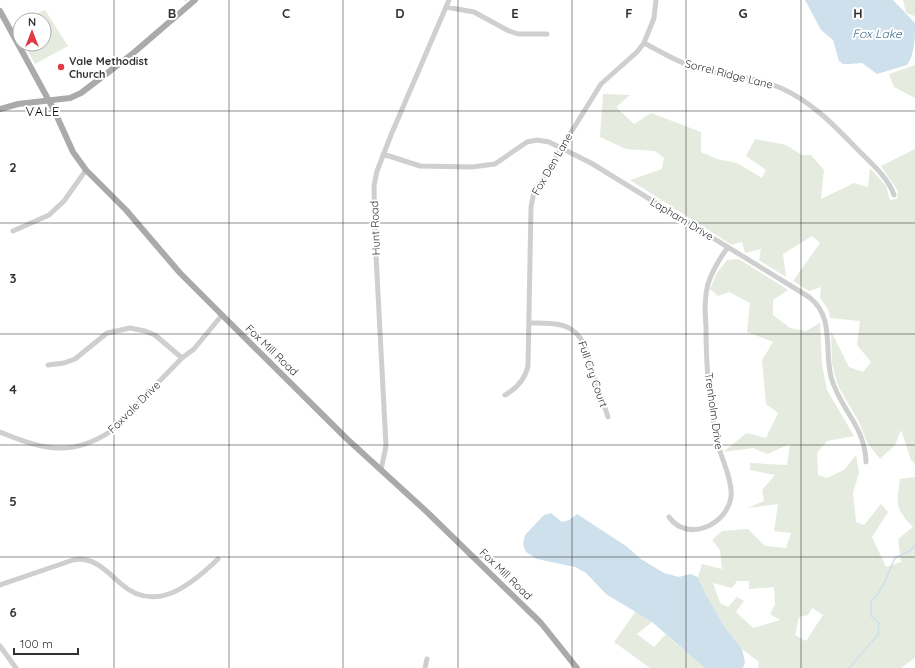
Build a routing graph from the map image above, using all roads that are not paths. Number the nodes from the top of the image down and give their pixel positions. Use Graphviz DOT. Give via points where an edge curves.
graph roads {
  1 [pos="195,0"];
  2 [pos="449,0"];
  3 [pos="656,0"];
  4 [pos="446,7"];
  5 [pos="0,10"];
  6 [pos="547,34"];
  7 [pos="644,43"];
  8 [pos="48,99"];
  9 [pos="0,109"];
  10 [pos="561,147"];
  11 [pos="383,154"];
  12 [pos="86,170"];
  13 [pos="894,195"];
  14 [pos="13,231"];
  15 [pos="728,246"];
  16 [pos="222,315"];
  17 [pos="529,323"];
  18 [pos="182,358"];
  19 [pos="48,365"];
  20 [pos="505,395"];
  21 [pos="608,417"];
  22 [pos="0,432"];
  23 [pos="866,462"];
  24 [pos="381,470"];
  25 [pos="670,517"];
  26 [pos="218,559"];
  27 [pos="0,585"];
  28 [pos="0,646"];
  29 [pos="427,659"];
  30 [pos="13,667"];
  31 [pos="425,668"];
  32 [pos="577,668"];
  1 -- 8 [label="main road" via="85,91 70,98"];
  2 -- 4 [label="street, Hunt Road"];
  3 -- 7 [label="street, Fox Den Lane" via="654,18"];
  4 -- 6 [label="street" via="474,12 509,31 521,34"];
  4 -- 11 [label="street, Hunt Road"];
  5 -- 8 [label="main road, Fox Mill Road"];
  7 -- 10 [label="street, Fox Den Lane" via="601,84"];
  7 -- 13 [label="street, Sorrel Ridge Lane" via="699,69 759,80 797,96 839,130 886,180"];
  8 -- 9 [label="main road"];
  8 -- 12 [label="main road, Fox Mill Road" via="73,152"];
  10 -- 11 [label="street, Lapham Drive" via="542,140 528,142 495,164 472,168 420,166"];
  10 -- 15 [label="street, Lapham Drive"];
  10 -- 17 [label="street, Fox Den Lane" via="532,199"];
  11 -- 24 [label="street, Hunt Road" via="376,176 374,197 386,446"];
  12 -- 14 [label="street" via="64,201 50,215"];
  12 -- 16 [label="main road, Fox Mill Road"];
  15 -- 23 [label="street, Lapham Drive" via="809,297 822,311 827,327 831,377 862,436"];
  15 -- 25 [label="street, Trenholm Drive" via="708,283 705,301 712,410 721,457 731,487 731,499 724,515 705,528 682,528 674,524"];
  16 -- 18 [label="street, Foxvale Drive" via="194,349"];
  16 -- 24 [label="main road, Fox Mill Road"];
  17 -- 20 [label="street, Fox Den Lane" via="528,370 519,384"];
  17 -- 21 [label="street, Full Cry Court" via="561,324 572,328 578,334"];
  18 -- 19 [label="street" via="155,335 130,328 107,333 76,358"];
  18 -- 22 [label="street, Foxvale Drive" via="111,431 87,445 62,449 42,447"];
  24 -- 32 [label="main road, Fox Mill Road" via="538,620"];
  26 -- 27 [label="street" via="185,587 173,594 162,596 148,597 133,593 94,562 82,559"];
  28 -- 30 [label="street"];
  29 -- 31 [label="street"];
}
